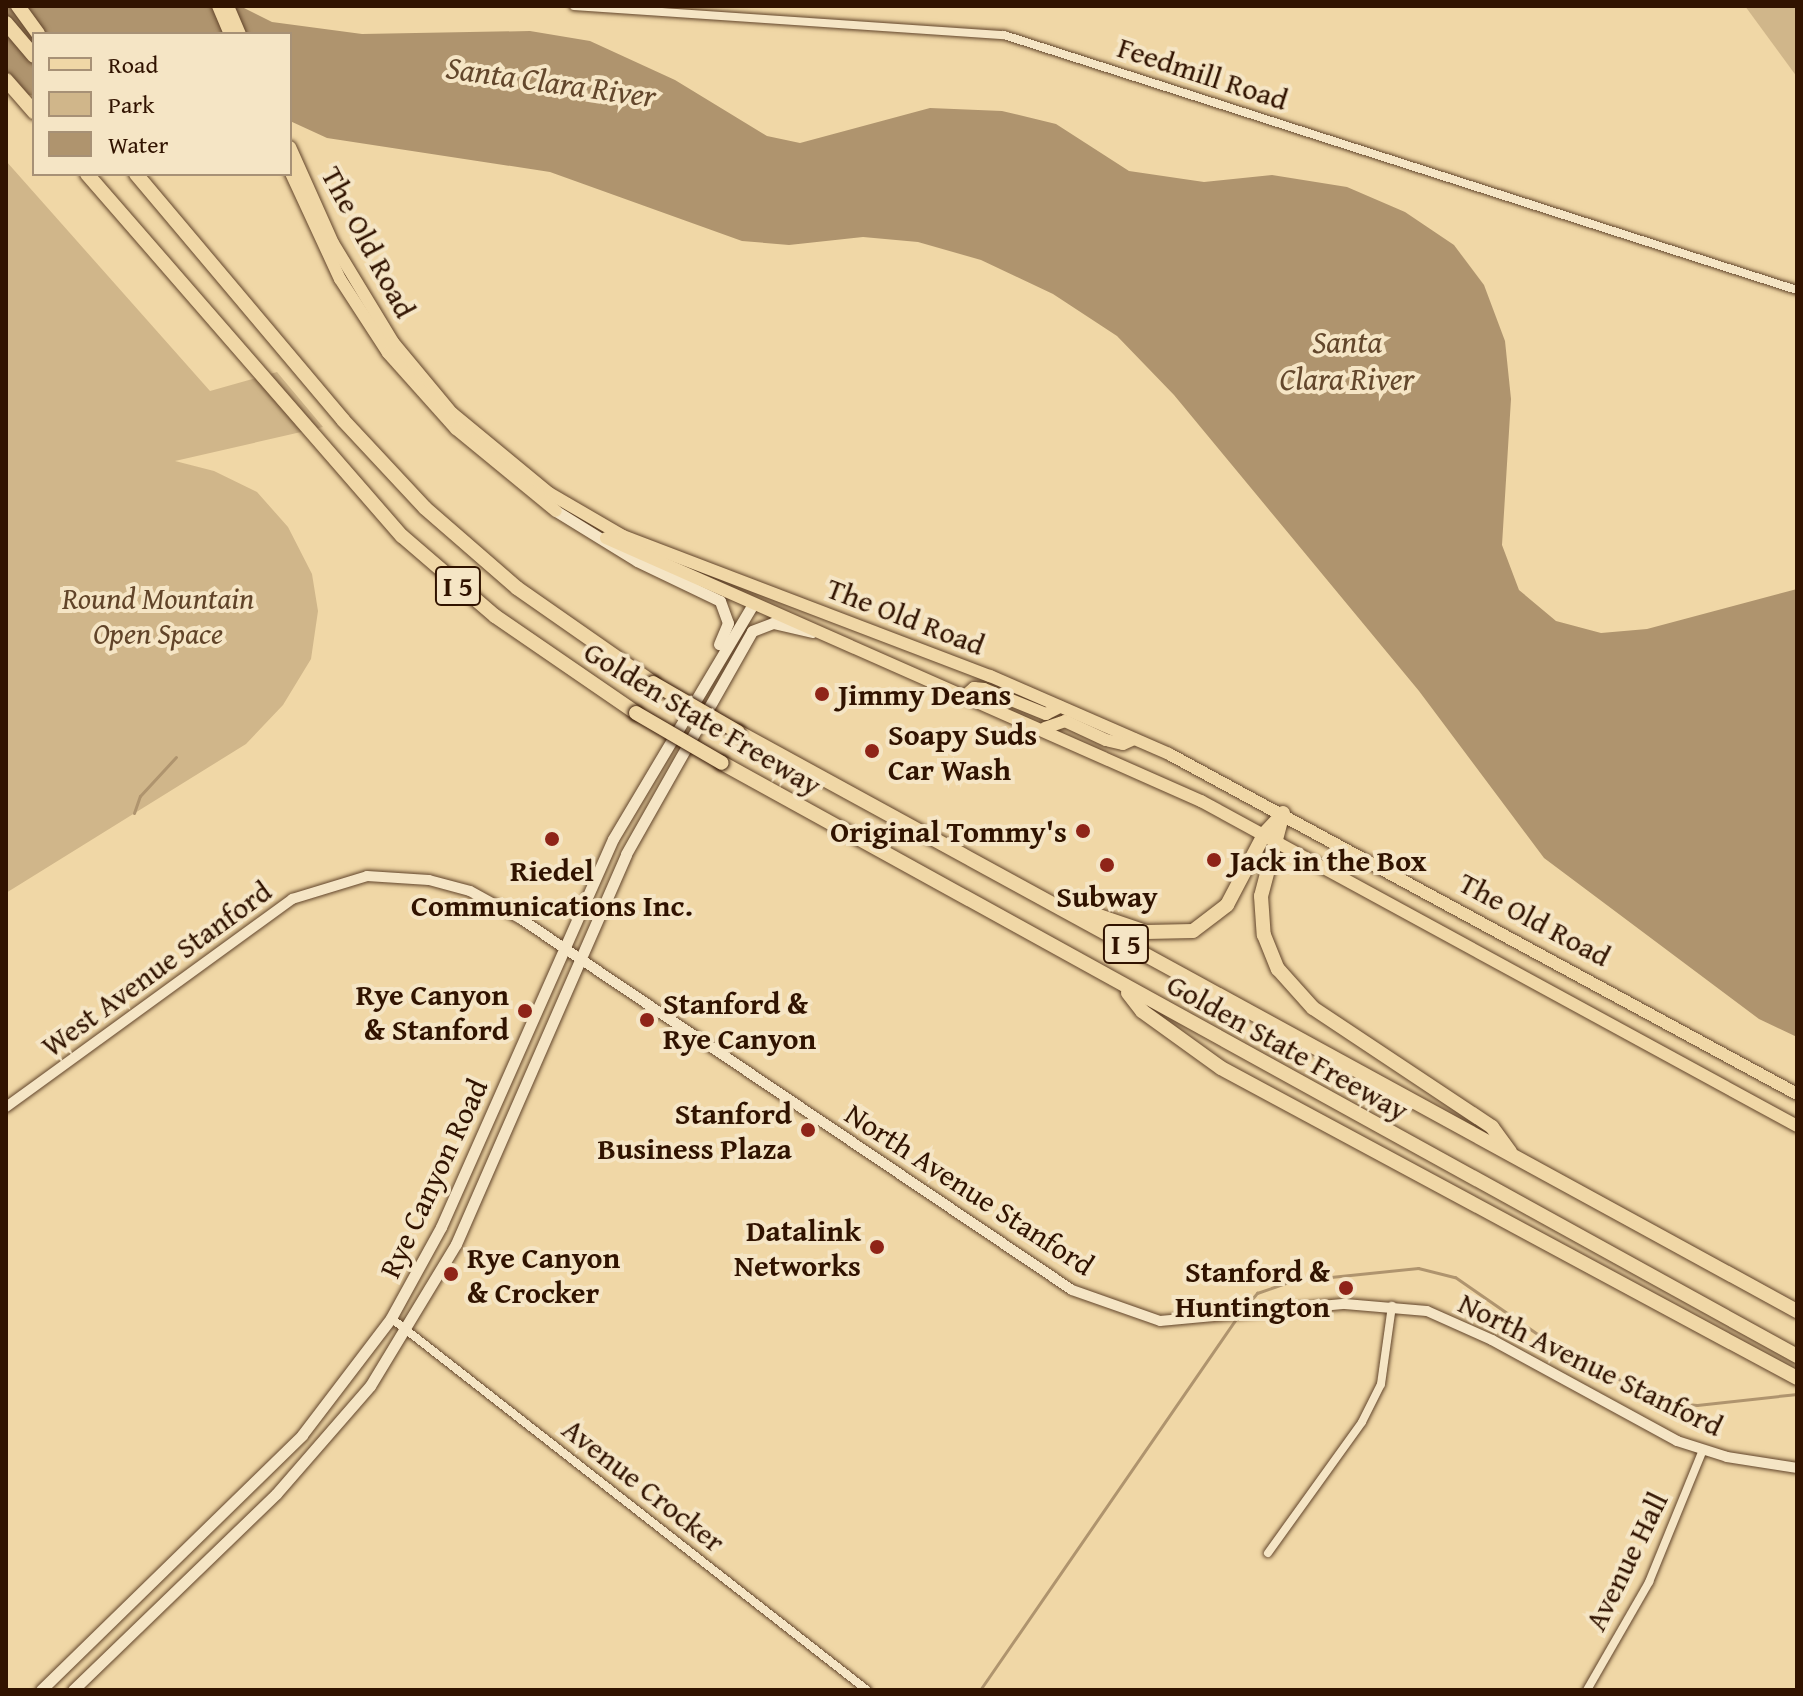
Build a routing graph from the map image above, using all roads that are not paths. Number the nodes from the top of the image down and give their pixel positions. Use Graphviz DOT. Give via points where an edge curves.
graph roads {
  1 [pos="18,6"];
  2 [pos="218,6"];
  3 [pos="228,6"];
  4 [pos="574,6"];
  5 [pos="6,23"];
  6 [pos="37,32"];
  7 [pos="229,32"];
  8 [pos="239,32"];
  9 [pos="32,54"];
  10 [pos="6,80"];
  11 [pos="6,88"];
  12 [pos="32,112"];
  13 [pos="32,112"];
  14 [pos="294,167"];
  15 [pos="138,176"];
  16 [pos="92,180"];
  17 [pos="1797,290"];
  18 [pos="426,390"];
  19 [pos="556,511"];
  20 [pos="606,538"];
  21 [pos="757,587"];
  22 [pos="753,604"];
  23 [pos="817,633"];
  24 [pos="965,696"];
  25 [pos="1060,707"];
  26 [pos="1045,728"];
  27 [pos="1134,739"];
  28 [pos="656,767"];
  29 [pos="1283,813"];
  30 [pos="641,824"];
  31 [pos="1271,836"];
  32 [pos="1044,899"];
  33 [pos="563,946"];
  34 [pos="580,957"];
  35 [pos="1123,986"];
  36 [pos="1797,1094"];
  37 [pos="6,1107"];
  38 [pos="1797,1126"];
  39 [pos="1513,1155"];
  40 [pos="1392,1306"];
  41 [pos="1797,1311"];
  42 [pos="391,1318"];
  43 [pos="408,1331"];
  44 [pos="1797,1356"];
  45 [pos="1797,1378"];
  46 [pos="1703,1450"];
  47 [pos="1797,1468"];
  48 [pos="1268,1553"];
  49 [pos="41,1690"];
  50 [pos="73,1690"];
  51 [pos="867,1690"];
  52 [pos="1587,1690"];
  1 -- 6 [label="highway"];
  2 -- 7 [label="main road"];
  3 -- 8 [label="main road"];
  4 -- 17 [label="street, Feedmill Road" via="1004,35"];
  5 -- 9 [label="highway"];
  10 -- 12 [label="highway"];
  11 -- 13 [label="highway"];
  14 -- 18 [label="main road, The Old Road" via="340,279"];
  15 -- 32 [label="highway, Golden State Freeway / I 5, bridge" via="343,420 484,562 653,683"];
  16 -- 35 [label="highway, Golden State Freeway / I 5, bridge" via="305,429 431,563 532,643 722,763"];
  18 -- 19 [label="main road, The Old Road" via="497,467"];
  18 -- 21 [label="main road, The Old Road" via="549,493 623,536"];
  19 -- 20 [label="main road, The Old Road"];
  19 -- 28 [label="main road" via="637,561 708,593 727,614 726,632"];
  20 -- 22 [label="main road, The Old Road"];
  21 -- 22 [label="main road, Rye Canyon Road"];
  21 -- 25 [label="main road, The Old Road"];
  22 -- 23 [label="main road, The Old Road"];
  22 -- 28 [label="main road, Rye Canyon Road"];
  22 -- 30 [label="main road, Rye Canyon Road" via="639,812"];
  23 -- 24 [label="main road, The Old Road"];
  23 -- 30 [label="main road, Rye Canyon Road" via="773,623 752,631"];
  24 -- 25 [label="main road" via="974,688 984,689 1046,714"];
  24 -- 26 [label="main road, The Old Road"];
  25 -- 27 [label="main road, The Old Road"];
  26 -- 27 [label="main road" via="1065,721 1106,740 1123,744"];
  26 -- 31 [label="main road, The Old Road"];
  27 -- 29 [label="main road, The Old Road"];
  28 -- 33 [label="main road, Rye Canyon Road" via="613,839"];
  29 -- 31 [label="highway"];
  29 -- 36 [label="main road, The Old Road"];
  30 -- 34 [label="main road, Rye Canyon Road"];
  31 -- 32 [label="highway" via="1227,905 1193,931 1146,932 1108,915"];
  31 -- 38 [label="main road, The Old Road"];
  31 -- 39 [label="highway" via="1261,916 1270,953 1289,985 1348,1032 1492,1127"];
  32 -- 39 [label="highway, Golden State Freeway / I 5"];
  33 -- 34 [label="street, North Avenue Stanford"];
  33 -- 37 [label="street, West Avenue Stanford" via="497,903 452,885 393,874 333,882 258,920"];
  33 -- 42 [label="main road, Rye Canyon Road" via="441,1227"];
  34 -- 40 [label="street, North Avenue Stanford" via="1072,1290 1160,1321 1345,1304"];
  34 -- 43 [label="main road, Rye Canyon Road" via="456,1244"];
  35 -- 44 [label="highway, Golden State Freeway / I 5"];
  35 -- 45 [label="highway" via="1142,1011 1221,1068"];
  39 -- 41 [label="highway, Golden State Freeway / I 5"];
  40 -- 46 [label="street, North Avenue Stanford" via="1427,1311 1460,1324"];
  40 -- 48 [label="street" via="1381,1384 1362,1422"];
  42 -- 43 [label="street, Avenue Crocker"];
  42 -- 49 [label="main road, Rye Canyon Road" via="302,1435"];
  43 -- 50 [label="main road, Rye Canyon Road" via="343,1421 296,1473"];
  43 -- 51 [label="street, Avenue Crocker"];
  46 -- 47 [label="street, North Avenue Stanford"];
  46 -- 52 [label="street, Avenue Hall" via="1649,1582"];
}
